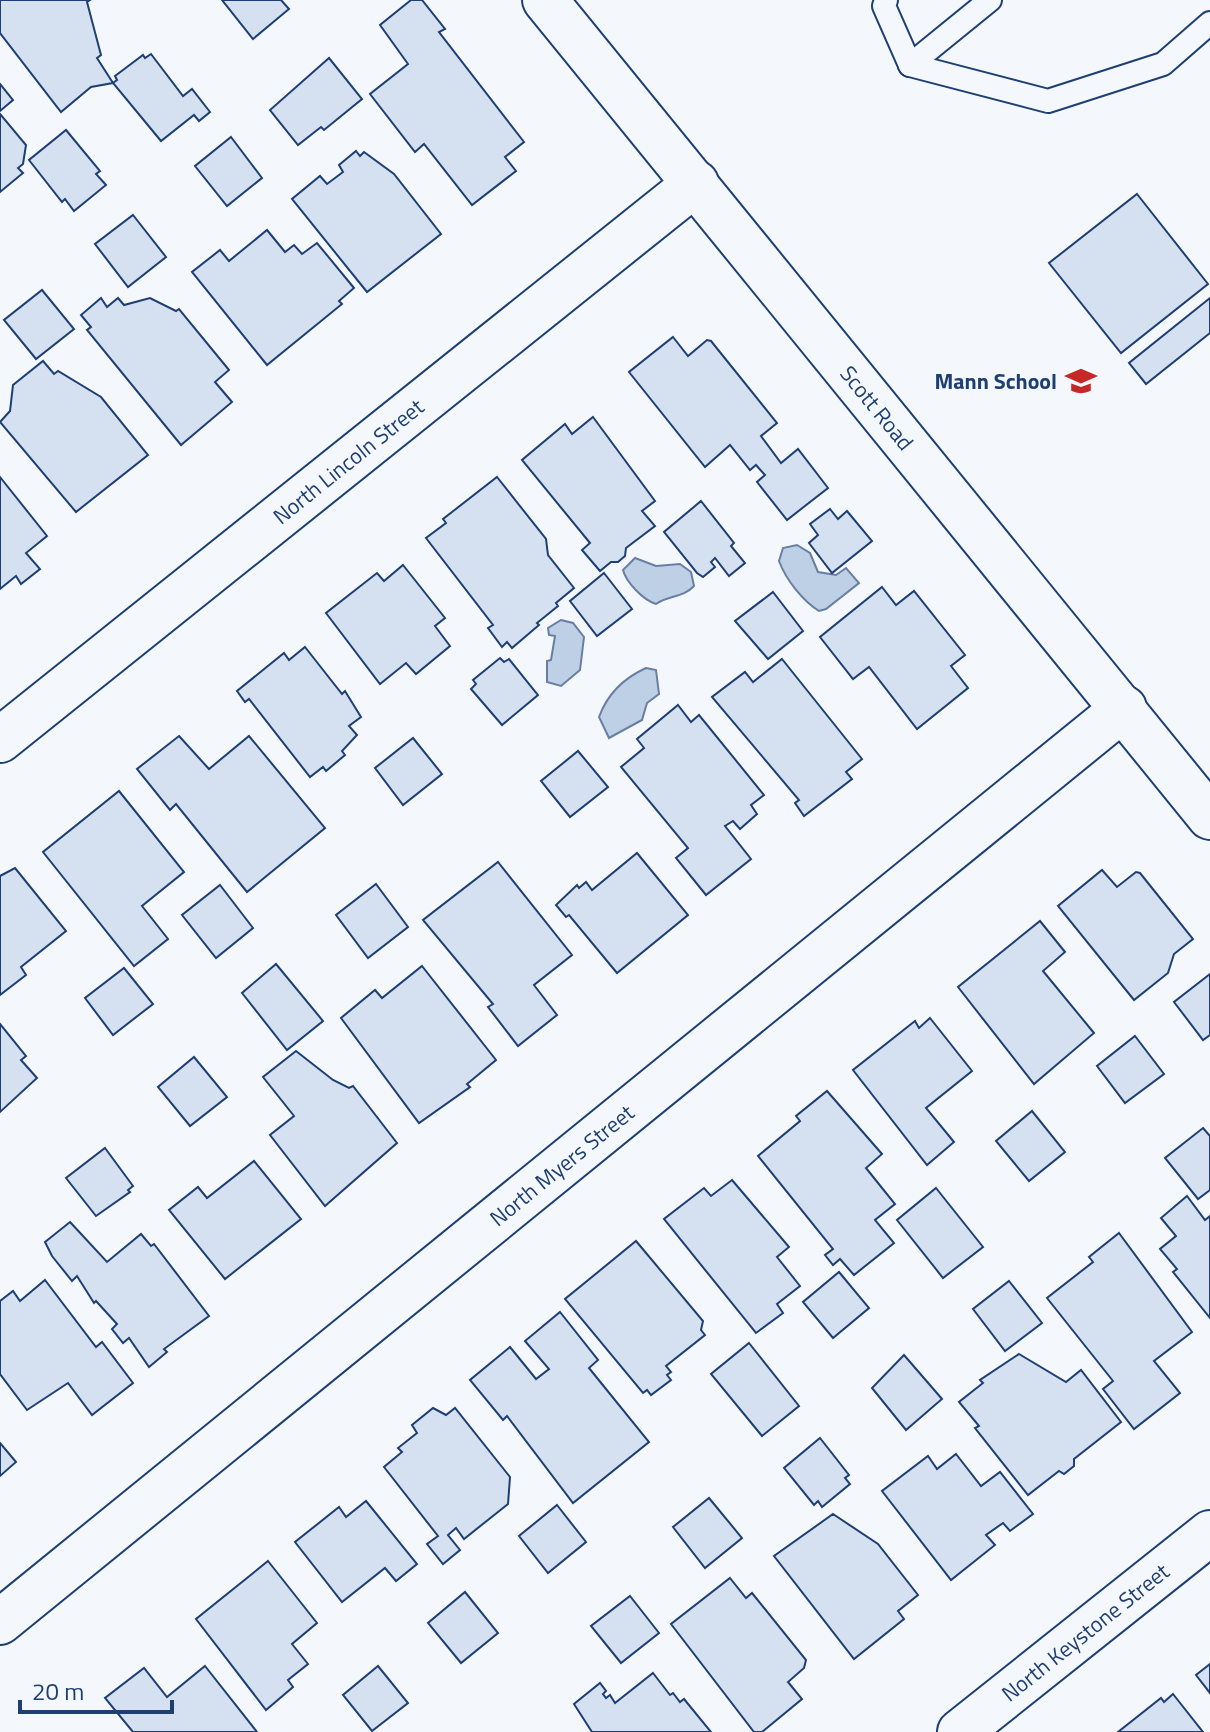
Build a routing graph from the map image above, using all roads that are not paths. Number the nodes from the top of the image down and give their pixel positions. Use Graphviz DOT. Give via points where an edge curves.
graph roads {
  1 [pos="545,0"];
  2 [pos="886,0"];
  3 [pos="990,0"];
  4 [pos="1210,23"];
  5 [pos="910,65"];
  6 [pos="696,183"];
  7 [pos="1124,708"];
  8 [pos="0,740"];
  9 [pos="1210,817"];
  10 [pos="1210,1533"];
  11 [pos="0,1622"];
  12 [pos="960,1732"];
  1 -- 6 [label="street, Scott Road"];
  2 -- 5 [label="lane"];
  3 -- 5 [label="lane"];
  4 -- 5 [label="lane" via="1163,64 1048,101"];
  6 -- 7 [label="street, Scott Road"];
  6 -- 8 [label="street, North Lincoln Street"];
  7 -- 9 [label="street, Scott Road"];
  7 -- 11 [label="street, North Myers Street"];
  10 -- 12 [label="street, North Keystone Street"];
}
